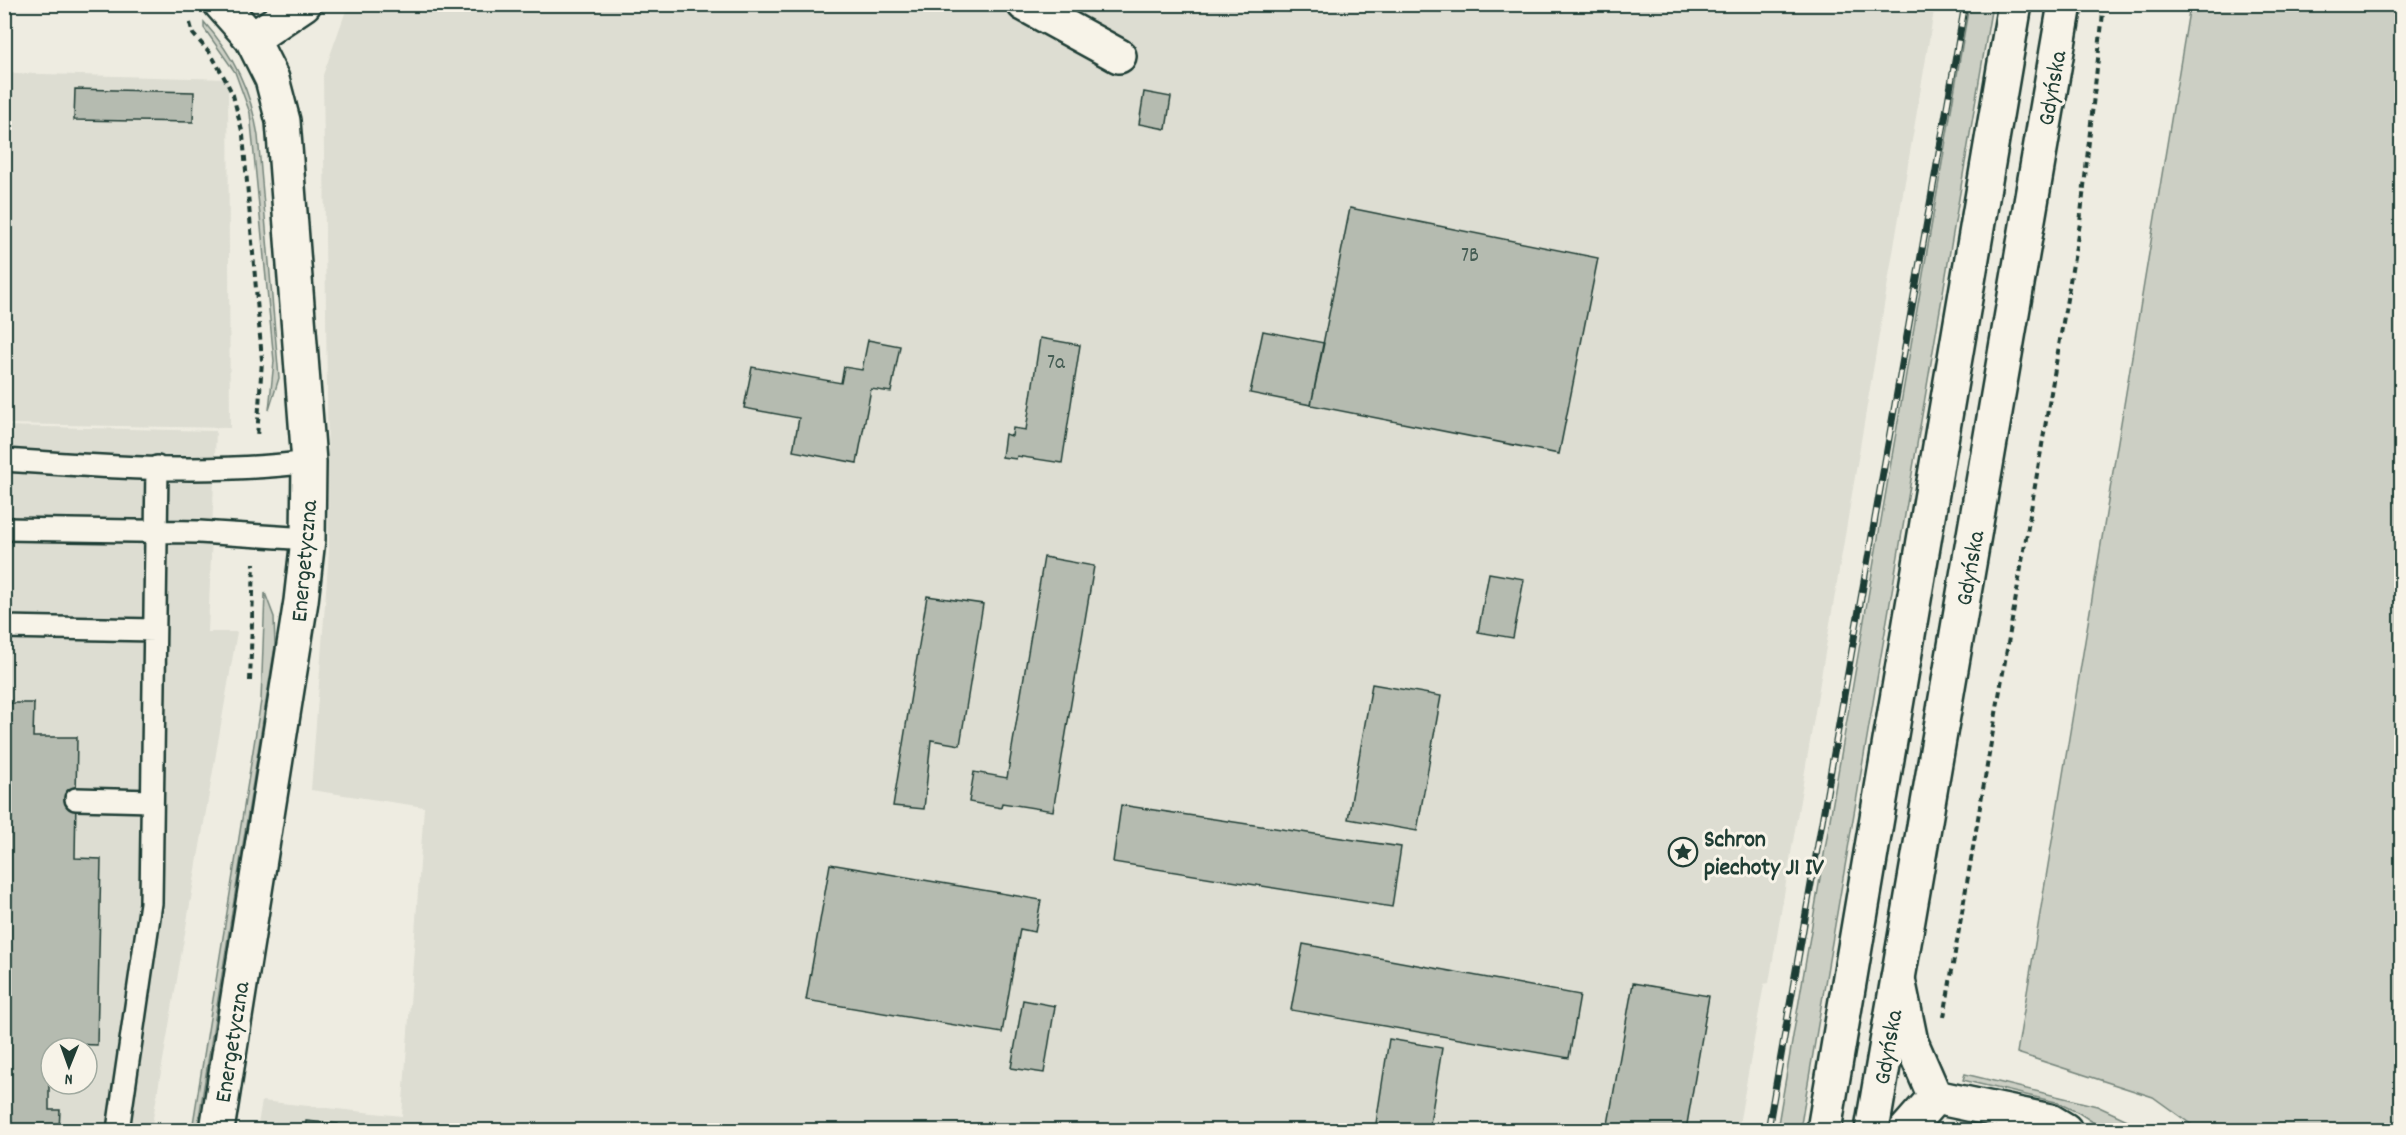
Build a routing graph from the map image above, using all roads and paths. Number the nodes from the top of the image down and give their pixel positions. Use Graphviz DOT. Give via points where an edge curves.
graph roads {
  1 [pos="221,4"];
  2 [pos="304,4"];
  3 [pos="1024,4"];
  4 [pos="2015,4"];
  5 [pos="2065,4"];
  6 [pos="2104,4"];
  7 [pos="252,39"];
  8 [pos="1119,56"];
  9 [pos="4,460"];
  10 [pos="309,462"];
  11 [pos="157,467"];
  12 [pos="4,529"];
  13 [pos="156,531"];
  14 [pos="308,540"];
  15 [pos="4,627"];
  16 [pos="154,630"];
  17 [pos="76,800"];
  18 [pos="152,801"];
  19 [pos="1898,979"];
  20 [pos="1943,1022"];
  21 [pos="1935,1096"];
  22 [pos="118,1131"];
  23 [pos="217,1131"];
  24 [pos="1824,1131"];
  25 [pos="1872,1131"];
  26 [pos="1906,1131"];
  27 [pos="2065,1131"];
  1 -- 7 [label="main road, Energetyczna"];
  2 -- 7 [label="main road"];
  3 -- 8 [label="main road"];
  4 -- 24 [label="main road, Gdyńska"];
  5 -- 19 [label="main road, Gdyńska"];
  6 -- 20 [label="path" via="2079,223"];
  7 -- 10 [label="main road, Energetyczna" via="272,79 283,121"];
  9 -- 11 [label="lane"];
  10 -- 11 [label="lane" via="256,468"];
  10 -- 14 [label="main road, Energetyczna"];
  11 -- 13 [label="lane"];
  12 -- 13 [label="lane"];
  13 -- 14 [label="lane"];
  13 -- 16 [label="lane"];
  14 -- 23 [label="main road, Energetyczna"];
  15 -- 16 [label="lane"];
  16 -- 18 [label="lane"];
  17 -- 18 [label="lane"];
  18 -- 22 [label="lane" via="151,903"];
  19 -- 21 [label="main road" via="1911,1042"];
  19 -- 25 [label="main road, Gdyńska"];
  21 -- 26 [label="main road"];
  21 -- 27 [label="main road" via="2050,1121"];
}
